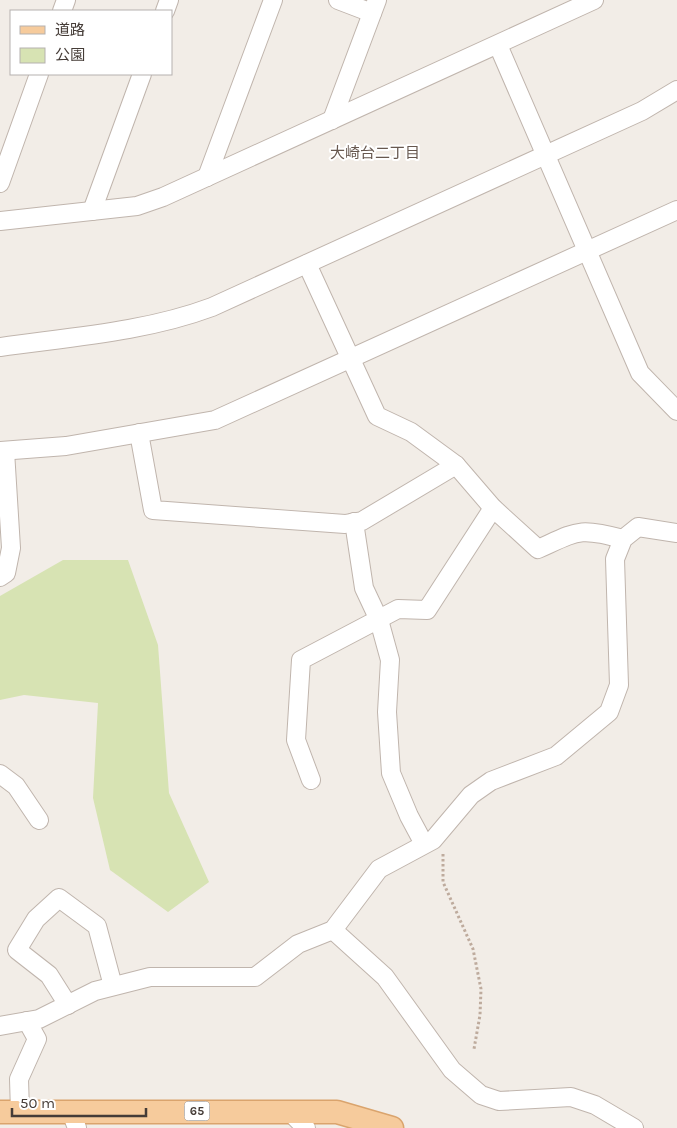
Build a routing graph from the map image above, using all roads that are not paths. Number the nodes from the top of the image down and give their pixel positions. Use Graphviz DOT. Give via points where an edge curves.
graph roads {
  1 [pos="273,0"];
  2 [pos="338,0"];
  3 [pos="594,0"];
  4 [pos="375,6"];
  5 [pos="498,45"];
  6 [pos="39,75"];
  7 [pos="142,75"];
  8 [pos="677,90"];
  9 [pos="332,120"];
  10 [pos="545,155"];
  11 [pos="208,177"];
  12 [pos="0,183"];
  13 [pos="677,210"];
  14 [pos="92,211"];
  15 [pos="0,221"];
  16 [pos="587,251"];
  17 [pos="307,264"];
  18 [pos="0,347"];
  19 [pos="350,359"];
  20 [pos="677,411"];
  21 [pos="139,433"];
  22 [pos="2,451"];
  23 [pos="456,465"];
  24 [pos="493,508"];
  25 [pos="354,522"];
  26 [pos="677,533"];
  27 [pos="622,539"];
  28 [pos="0,577"];
  29 [pos="379,620"];
  30 [pos="0,774"];
  31 [pos="311,780"];
  32 [pos="38,820"];
  33 [pos="430,840"];
  34 [pos="333,930"];
  35 [pos="113,986"];
  36 [pos="68,1005"];
  37 [pos="27,1021"];
  38 [pos="0,1025"];
  39 [pos="289,1111"];
  40 [pos="10,1112"];
  41 [pos="74,1120"];
  42 [pos="306,1128"];
  43 [pos="392,1128"];
  44 [pos="634,1128"];
  1 -- 11 [label="street"];
  2 -- 4 [label="street"];
  3 -- 5 [label="street"];
  4 -- 9 [label="street"];
  5 -- 9 [label="street"];
  5 -- 10 [label="street"];
  6 -- 12 [label="street"];
  7 -- 14 [label="street"];
  8 -- 10 [label="street" via="642,111"];
  9 -- 11 [label="street"];
  10 -- 16 [label="street"];
  10 -- 17 [label="street"];
  11 -- 14 [label="street" via="137,206"];
  13 -- 16 [label="street"];
  14 -- 15 [label="street"];
  16 -- 19 [label="street"];
  16 -- 20 [label="street" via="640,373"];
  17 -- 18 [label="street" via="180,319"];
  17 -- 19 [label="street"];
  19 -- 21 [label="street" via="215,420"];
  19 -- 23 [label="street" via="376,416 411,432"];
  21 -- 22 [label="street" via="66,446"];
  21 -- 25 [label="street" via="153,510 345,524"];
  22 -- 28 [label="street" via="11,548 6,573"];
  23 -- 24 [label="street"];
  23 -- 25 [label="street" via="362,521"];
  24 -- 27 [label="street" via="538,549 576,532 592,531"];
  24 -- 29 [label="street" via="427,610 398,610"];
  25 -- 29 [label="street" via="364,588"];
  26 -- 27 [label="street" via="638,527"];
  27 -- 33 [label="street" via="615,559 619,685 609,712 556,756 491,781 471,795"];
  29 -- 31 [label="street" via="301,660 296,740"];
  29 -- 33 [label="street" via="390,660 386,712 391,774 409,816"];
  30 -- 32 [label="street" via="16,786"];
  33 -- 34 [label="street" via="379,869"];
  34 -- 35 [label="street" via="298,944 255,977 150,976"];
  34 -- 44 [label="street" via="385,977 452,1070 481,1095 499,1101 571,1097 594,1105"];
  35 -- 36 [label="street"];
  35 -- 36 [label="street" via="97,926 59,898 36,919 17,950 49,975"];
  36 -- 37 [label="street"];
  37 -- 38 [label="street"];
  37 -- 40 [label="street" via="37,1039 19,1079"];
  39 -- 41 [label="main road, 65"];
  39 -- 42 [label="street"];
  39 -- 43 [label="main road, 65" via="337,1112"];
  40 -- 41 [label="main road, 65"];
}
